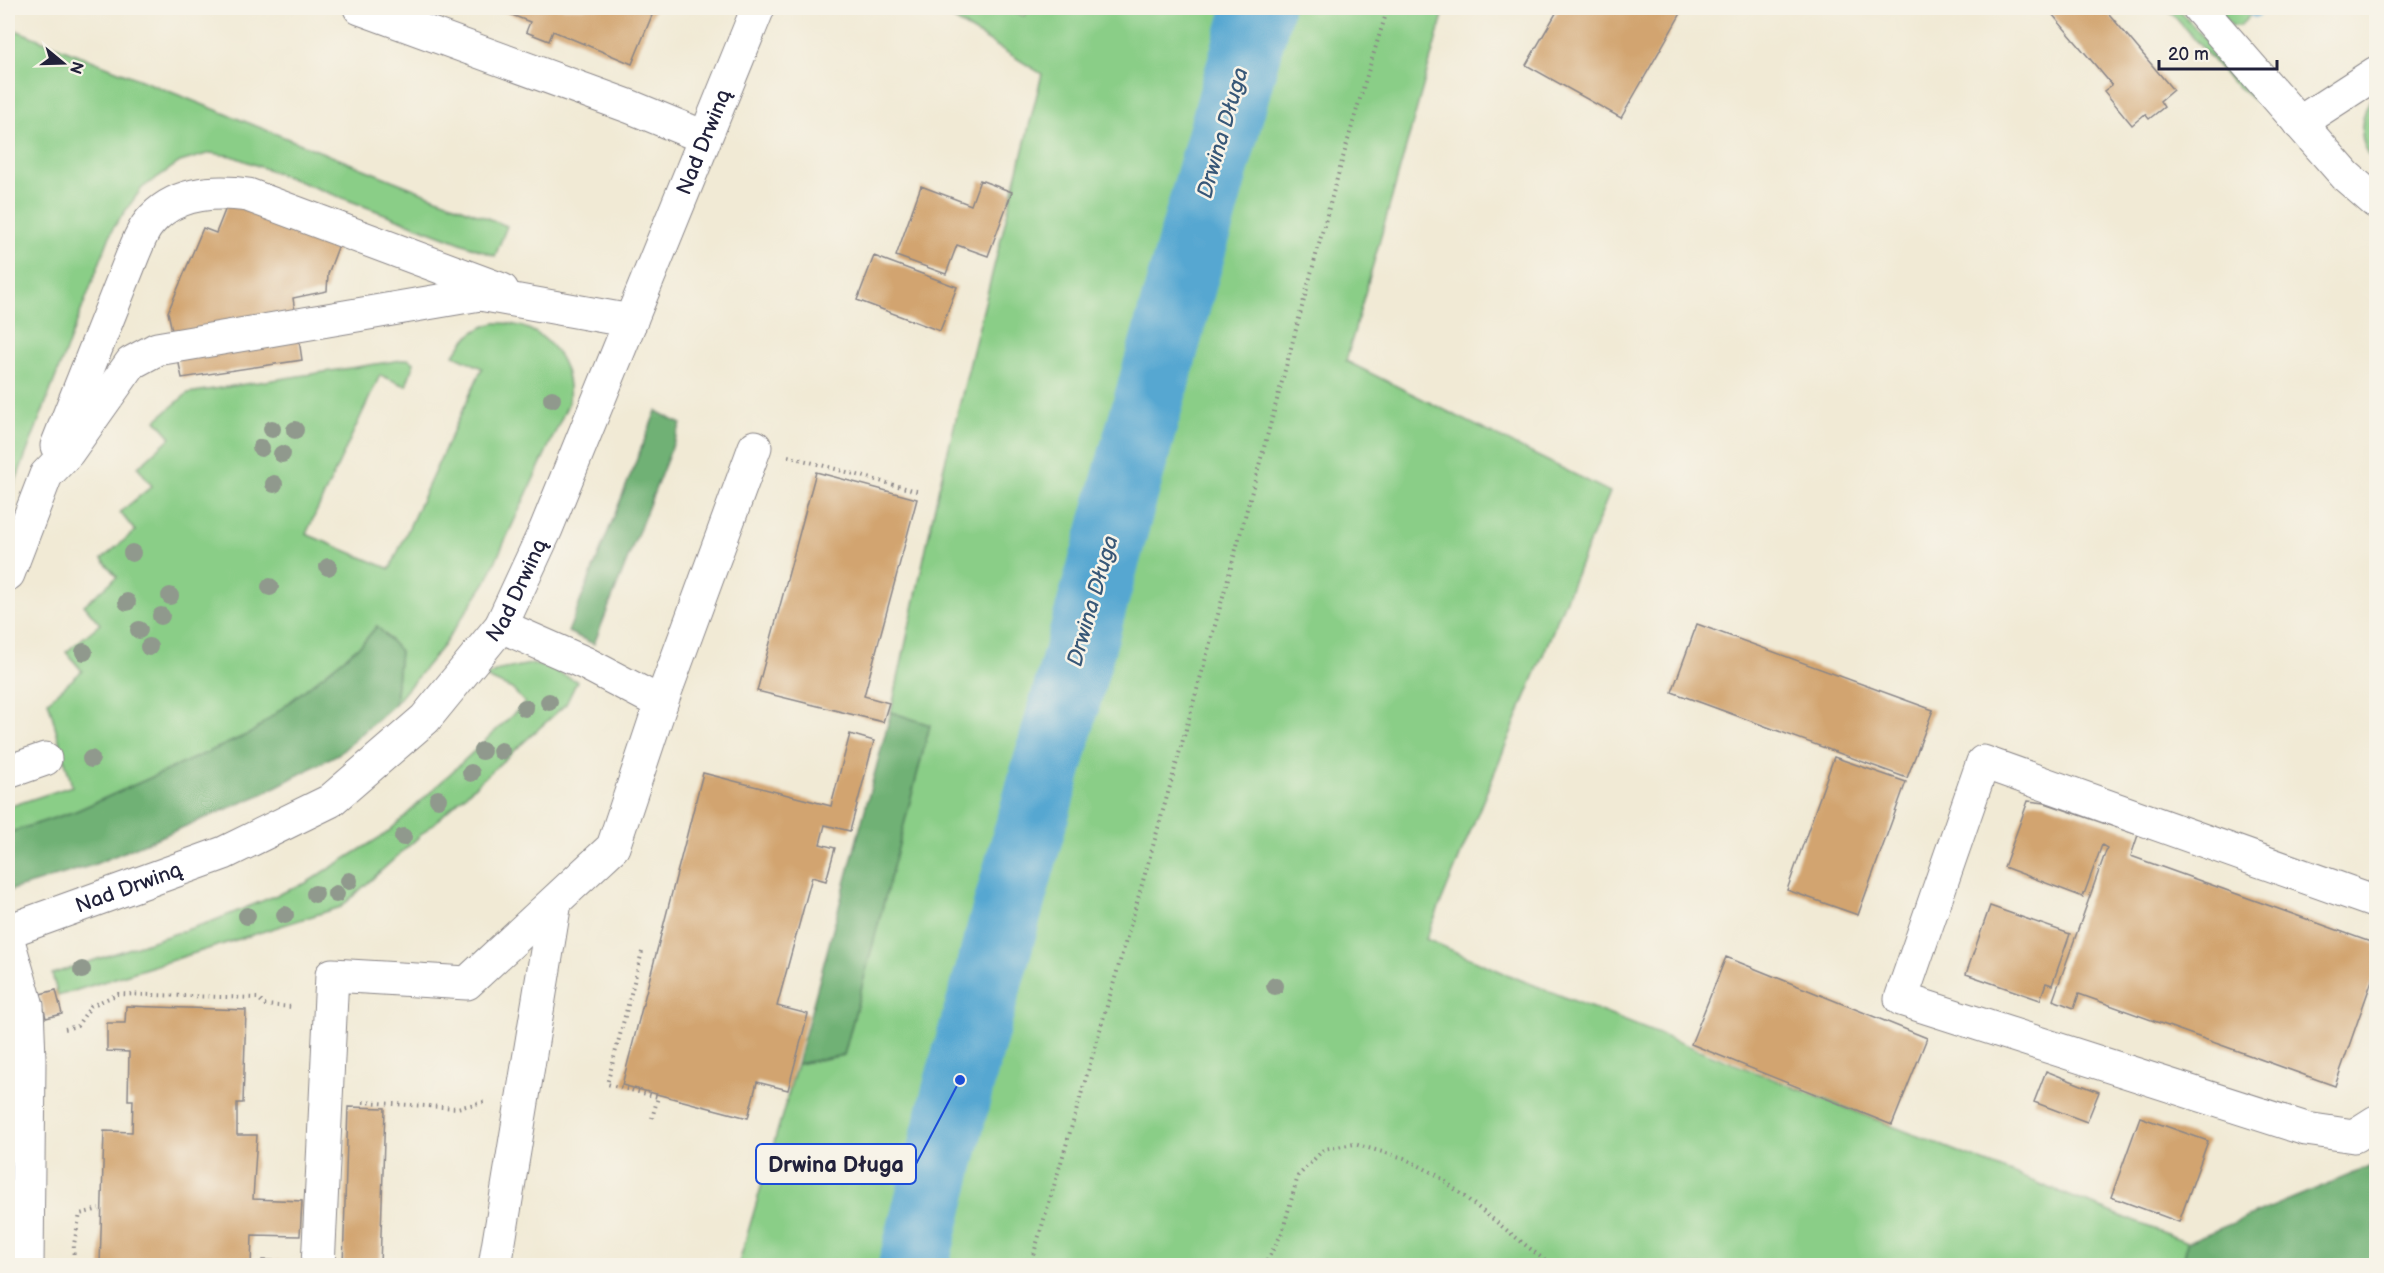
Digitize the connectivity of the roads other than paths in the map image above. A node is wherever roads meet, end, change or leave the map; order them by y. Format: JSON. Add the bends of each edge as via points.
{"nodes":[{"id":1,"x":360,"y":8,"type":"edge"},
{"id":2,"x":758,"y":8,"type":"edge"},
{"id":3,"x":2199,"y":8,"type":"edge"},
{"id":4,"x":2376,"y":73,"type":"edge"},
{"id":5,"x":2299,"y":123,"type":"junction"},
{"id":6,"x":704,"y":137,"type":"junction"},
{"id":7,"x":2376,"y":202,"type":"edge"},
{"id":8,"x":539,"y":304,"type":"junction"},
{"id":9,"x":632,"y":321,"type":"junction"},
{"id":10,"x":755,"y":447,"type":"dead end"},
{"id":11,"x":46,"y":475,"type":"junction"},
{"id":12,"x":8,"y":574,"type":"edge"},
{"id":13,"x":501,"y":626,"type":"junction"},
{"id":14,"x":661,"y":703,"type":"junction"},
{"id":15,"x":45,"y":759,"type":"dead end"},
{"id":16,"x":8,"y":772,"type":"edge"},
{"id":17,"x":555,"y":902,"type":"junction"},
{"id":18,"x":2376,"y":902,"type":"edge"},
{"id":19,"x":8,"y":931,"type":"edge"},
{"id":20,"x":8,"y":941,"type":"edge"},
{"id":21,"x":2376,"y":1122,"type":"edge"},
{"id":22,"x":27,"y":1266,"type":"edge"},
{"id":23,"x":318,"y":1266,"type":"edge"},
{"id":24,"x":495,"y":1266,"type":"edge"}],
"edges":[{"from":1,"to":6,"type":"street","via":[[631,106]]},
{"from":2,"to":6,"type":"street","name":"Nad Drwiną"},
{"from":3,"to":5,"type":"street"},
{"from":4,"to":5,"type":"street"},
{"from":5,"to":7,"type":"street","via":[[2346,176]]},
{"from":6,"to":9,"type":"street","name":"Nad Drwiną"},
{"from":8,"to":9,"type":"street"},
{"from":8,"to":11,"type":"street","via":[[480,294],[157,349],[131,363],[68,452]]},
{"from":8,"to":11,"type":"street","via":[[248,195],[222,191],[197,194],[171,204],[148,223]]},
{"from":9,"to":13,"type":"street","name":"Nad Drwiną","via":[[546,529]]},
{"from":10,"to":14,"type":"street"},
{"from":11,"to":12,"type":"street"},
{"from":13,"to":14,"type":"street","via":[[585,663]]},
{"from":13,"to":19,"type":"street","name":"Nad Drwiną","via":[[425,719],[330,801],[224,853]]},
{"from":14,"to":17,"type":"street","via":[[613,847]]},
{"from":15,"to":16,"type":"street"},
{"from":17,"to":23,"type":"street","via":[[467,983],[332,975]]},
{"from":17,"to":24,"type":"street"},
{"from":18,"to":21,"type":"street","via":[[1983,762],[1900,999],[2306,1129],[2354,1136]]},
{"from":20,"to":22,"type":"street","via":[[27,1006]]}]}
